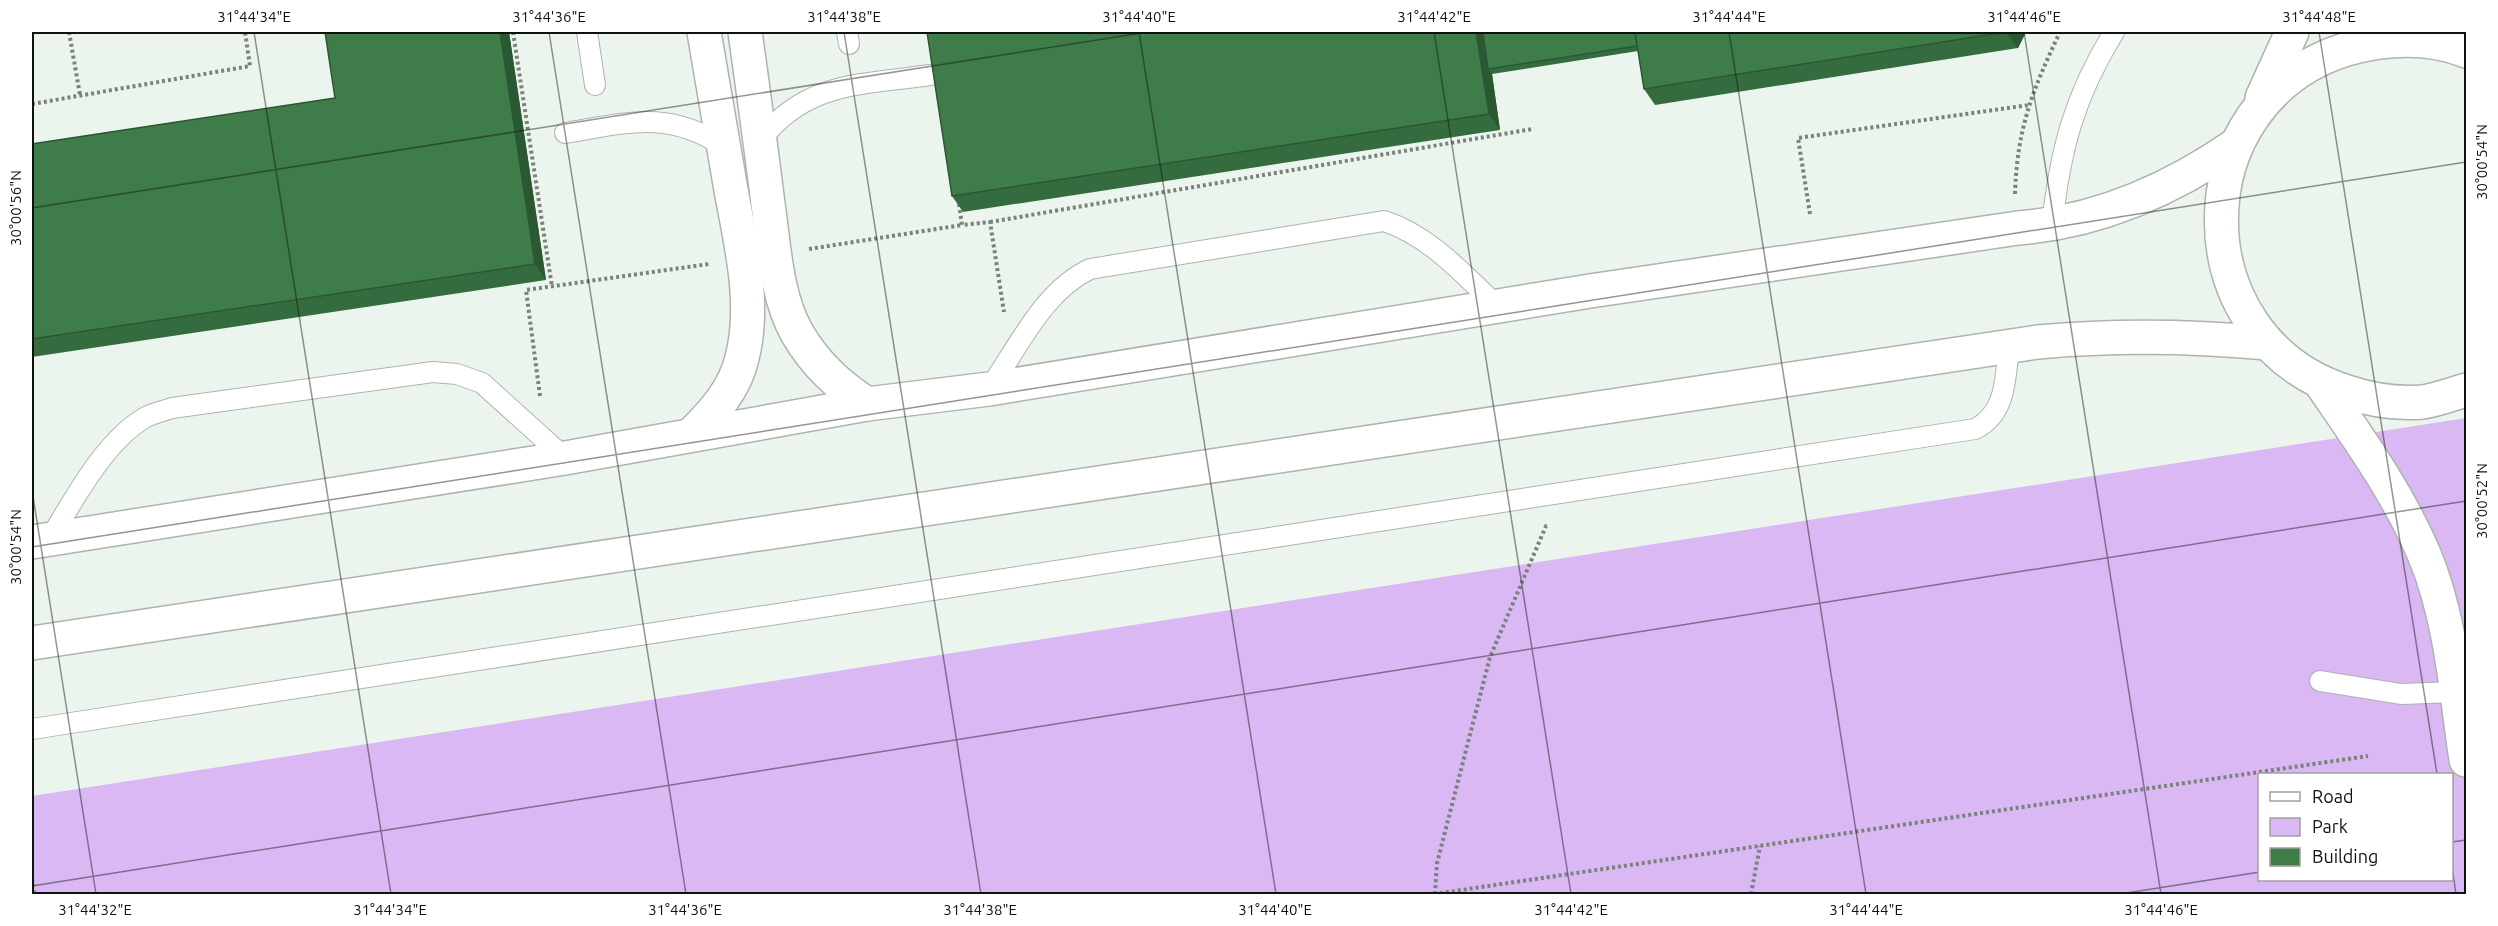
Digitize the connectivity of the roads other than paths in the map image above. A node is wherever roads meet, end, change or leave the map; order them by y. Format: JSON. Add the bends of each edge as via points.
{"nodes":[{"id":1,"x":587,"y":32,"type":"edge"},
{"id":2,"x":704,"y":32,"type":"edge"},
{"id":3,"x":745,"y":32,"type":"edge"},
{"id":4,"x":2114,"y":32,"type":"edge"},
{"id":5,"x":2292,"y":32,"type":"edge"},
{"id":6,"x":2466,"y":51,"type":"edge"},
{"id":7,"x":930,"y":75,"type":"edge"},
{"id":8,"x":596,"y":85,"type":"dead end"},
{"id":9,"x":2253,"y":116,"type":"junction"},
{"id":10,"x":565,"y":133,"type":"dead end"},
{"id":11,"x":760,"y":141,"type":"junction"},
{"id":12,"x":2237,"y":144,"type":"junction"},
{"id":13,"x":724,"y":147,"type":"junction"},
{"id":14,"x":2052,"y":225,"type":"junction"},
{"id":15,"x":1497,"y":306,"type":"junction"},
{"id":16,"x":2267,"y":343,"type":"junction"},
{"id":17,"x":2009,"y":346,"type":"junction"},
{"id":18,"x":2322,"y":385,"type":"junction"},
{"id":19,"x":989,"y":389,"type":"junction"},
{"id":20,"x":2466,"y":390,"type":"edge"},
{"id":21,"x":867,"y":404,"type":"junction"},
{"id":22,"x":692,"y":434,"type":"junction"},
{"id":23,"x":565,"y":458,"type":"junction"},
{"id":24,"x":40,"y":541,"type":"edge"},
{"id":25,"x":32,"y":643,"type":"edge"},
{"id":26,"x":2320,"y":681,"type":"dead end"},
{"id":27,"x":2456,"y":692,"type":"junction"},
{"id":28,"x":32,"y":729,"type":"edge"},
{"id":29,"x":2466,"y":760,"type":"edge"}],
"edges":[{"from":1,"to":8,"type":"lane"},
{"from":2,"to":13,"type":"street"},
{"from":3,"to":11,"type":"street"},
{"from":4,"to":14,"type":"lane","via":[[2094,64],[2072,116],[2058,170]]},
{"from":5,"to":9,"type":"street"},
{"from":6,"to":9,"type":"street","via":[[2418,40],[2371,42],[2326,56],[2286,81]]},
{"from":7,"to":11,"type":"lane","via":[[826,91],[788,110]]},
{"from":9,"to":12,"type":"street"},
{"from":10,"to":13,"type":"lane","via":[[645,121],[667,122],[687,126]]},
{"from":11,"to":21,"type":"street","via":[[775,254],[784,299],[796,331],[814,360],[838,385]]},
{"from":12,"to":14,"type":"street","via":[[2166,187]]},
{"from":12,"to":16,"type":"street","via":[[2222,195],[2221,248],[2237,299]]},
{"from":13,"to":22,"type":"street","via":[[743,259],[748,333],[742,361],[730,388]]},
{"from":14,"to":15,"type":"street"},
{"from":15,"to":19,"type":"street"},
{"from":15,"to":19,"type":"lane","via":[[1431,245],[1405,228],[1384,221],[1090,269],[1070,278],[1048,302]]},
{"from":16,"to":17,"type":"street","via":[[2151,335],[2095,336]]},
{"from":16,"to":18,"type":"street","via":[[2292,367]]},
{"from":17,"to":25,"type":"street"},
{"from":17,"to":28,"type":"lane","via":[[2000,405],[1986,423],[1975,429]]},
{"from":18,"to":20,"type":"street","via":[[2371,400],[2422,402]]},
{"from":18,"to":27,"type":"street","via":[[2385,478],[2424,555],[2449,644]]},
{"from":19,"to":21,"type":"street"},
{"from":21,"to":22,"type":"street"},
{"from":22,"to":23,"type":"street"},
{"from":23,"to":24,"type":"street"},
{"from":23,"to":24,"type":"lane","via":[[482,383],[458,374],[433,372],[172,408],[146,417],[116,443]]},
{"from":26,"to":27,"type":"lane","via":[[2401,694]]},
{"from":27,"to":29,"type":"street"}]}
